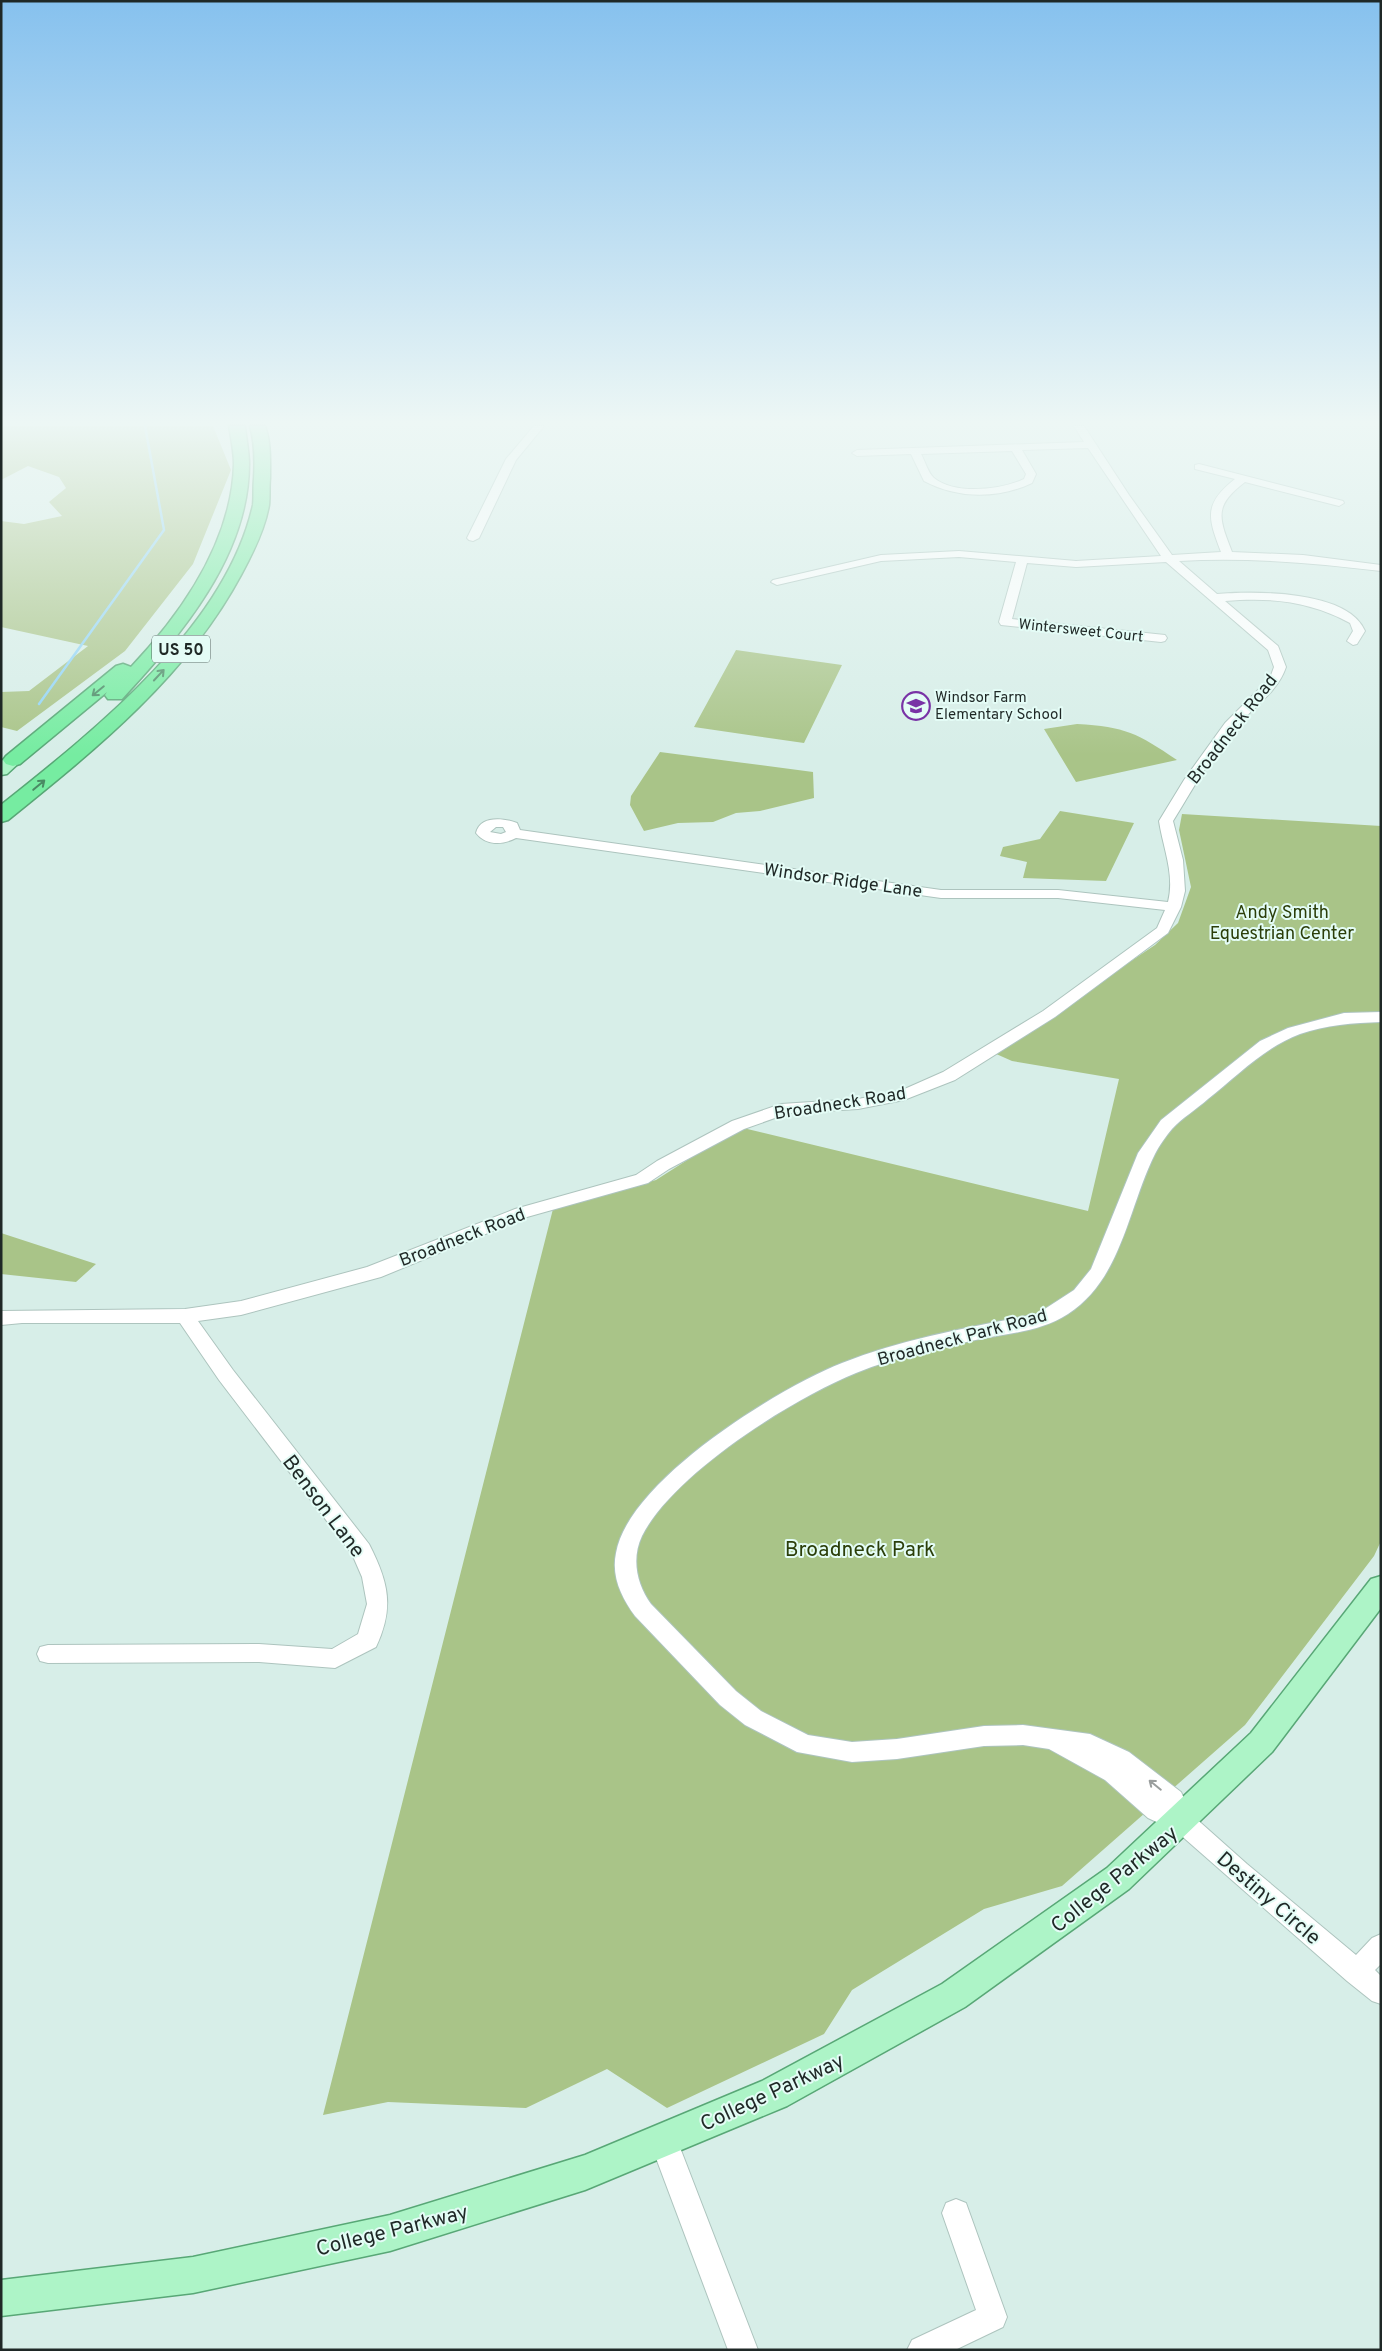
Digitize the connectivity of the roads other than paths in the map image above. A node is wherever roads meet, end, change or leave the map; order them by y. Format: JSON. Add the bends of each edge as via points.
{"nodes":[{"id":1,"x":226,"y":536,"type":"edge"},
{"id":2,"x":251,"y":536,"type":"edge"},
{"id":3,"x":1153,"y":536,"type":"edge"},
{"id":4,"x":1221,"y":536,"type":"edge"},
{"id":5,"x":1228,"y":555,"type":"junction"},
{"id":6,"x":1169,"y":559,"type":"junction"},
{"id":7,"x":1022,"y":560,"type":"junction"},
{"id":8,"x":1381,"y":568,"type":"edge"},
{"id":9,"x":204,"y":581,"type":"junction"},
{"id":10,"x":777,"y":582,"type":"dead end"},
{"id":11,"x":1214,"y":598,"type":"junction"},
{"id":12,"x":1161,"y":638,"type":"dead end"},
{"id":13,"x":1353,"y":641,"type":"dead end"},
{"id":14,"x":5,"y":762,"type":"edge"},
{"id":15,"x":1,"y":794,"type":"edge"},
{"id":16,"x":1,"y":816,"type":"edge"},
{"id":17,"x":513,"y":833,"type":"dead end"},
{"id":18,"x":1174,"y":907,"type":"junction"},
{"id":19,"x":1381,"y":1017,"type":"edge"},
{"id":20,"x":1330,"y":1023,"type":"junction"},
{"id":21,"x":1381,"y":1024,"type":"edge"},
{"id":22,"x":184,"y":1316,"type":"junction"},
{"id":23,"x":1,"y":1318,"type":"edge"},
{"id":24,"x":1381,"y":1587,"type":"edge"},
{"id":25,"x":48,"y":1654,"type":"dead end"},
{"id":26,"x":1184,"y":1823,"type":"junction"},
{"id":27,"x":1381,"y":1946,"type":"edge"},
{"id":28,"x":1356,"y":1972,"type":"junction"},
{"id":29,"x":1381,"y":1992,"type":"edge"},
{"id":30,"x":664,"y":2142,"type":"junction"},
{"id":31,"x":956,"y":2212,"type":"dead end"},
{"id":32,"x":1,"y":2298,"type":"edge"},
{"id":33,"x":743,"y":2350,"type":"edge"},
{"id":34,"x":922,"y":2350,"type":"edge"}],
"edges":[{"from":1,"to":9,"type":"highway","number":"US 50"},
{"from":16,"to":2,"type":"highway","number":"US 50","one_way":true,"via":[[109,726],[161,674],[205,620],[246,552]]},
{"from":3,"to":6,"type":"street","name":"Broadneck Road"},
{"from":4,"to":5,"type":"street"},
{"from":5,"to":6,"type":"street"},
{"from":5,"to":8,"type":"street","via":[[1303,558]]},
{"from":6,"to":7,"type":"street","via":[[1076,564]]},
{"from":6,"to":11,"type":"street","name":"Broadneck Road"},
{"from":7,"to":10,"type":"street","via":[[959,554],[881,558]]},
{"from":7,"to":12,"type":"street","name":"Wintersweet Court","via":[[1005,622]]},
{"from":9,"to":14,"type":"highway","one_way":true,"via":[[191,590],[138,656]]},
{"from":9,"to":15,"type":"highway","number":"US 50","via":[[179,622],[132,678],[61,746]]},
{"from":11,"to":13,"type":"street","via":[[1262,595],[1299,598],[1320,604],[1355,621],[1359,631]]},
{"from":11,"to":18,"type":"street","name":"Broadneck Road","via":[[1274,649],[1280,667],[1276,679],[1230,726],[1166,820],[1176,860],[1178,891]]},
{"from":17,"to":18,"type":"street","name":"Windsor Ridge Lane","via":[[941,894],[1058,894]]},
{"from":18,"to":22,"type":"street","name":"Broadneck Road","via":[[1163,930],[1072,998],[949,1076],[906,1094],[858,1104],[787,1108],[738,1125],[642,1179],[521,1213],[374,1272],[241,1308]]},
{"from":19,"to":20,"type":"street","name":"Broadneck Park Road","via":[[1344,1018]]},
{"from":20,"to":21,"type":"street","name":"Broadneck Park Road"},
{"from":20,"to":26,"type":"street","name":"Broadneck Park Road","via":[[1294,1031],[1266,1044],[1159,1132],[1147,1153],[1106,1259],[1093,1283],[1081,1295],[1042,1320],[918,1345],[848,1368],[760,1414],[678,1476],[632,1534],[626,1554],[626,1576],[632,1595],[643,1610],[728,1698],[774,1731],[804,1745],[852,1752],[984,1736],[1023,1735],[1051,1739],[1113,1774],[1156,1810]]},
{"from":22,"to":23,"type":"street","name":"Broadneck Road"},
{"from":22,"to":25,"type":"street","name":"Benson Lane","via":[[361,1550],[373,1577],[378,1604],[368,1640],[335,1659],[259,1653]]},
{"from":24,"to":26,"type":"main road","name":"College Parkway","via":[[1313,1684],[1266,1740]]},
{"from":26,"to":28,"type":"street","name":"Destiny Circle"},
{"from":26,"to":30,"type":"main road","name":"College Parkway","via":[[1056,1927],[961,1992],[831,2065]]},
{"from":27,"to":28,"type":"street"},
{"from":28,"to":29,"type":"street","name":"Destiny Circle"},
{"from":30,"to":32,"type":"main road","name":"College Parkway","via":[[573,2177],[395,2233],[221,2270],[131,2284]]},
{"from":30,"to":33,"type":"street"},
{"from":31,"to":34,"type":"street","via":[[993,2317]]}]}
